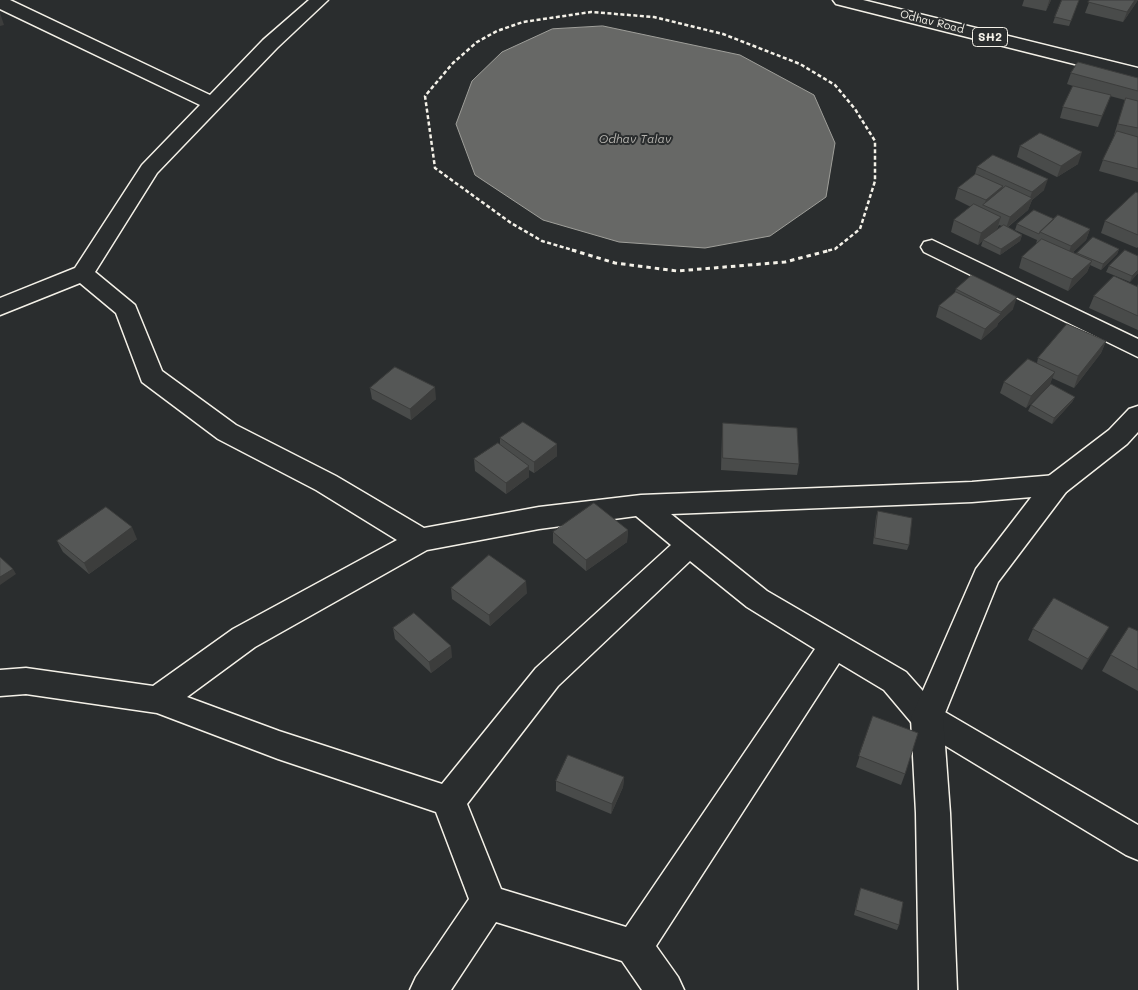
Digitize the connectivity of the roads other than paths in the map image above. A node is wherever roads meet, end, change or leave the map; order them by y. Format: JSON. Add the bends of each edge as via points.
{"nodes":[{"id":1,"x":319,"y":0,"type":"edge"},
{"id":2,"x":842,"y":0,"type":"edge"},
{"id":3,"x":913,"y":0,"type":"edge"},
{"id":4,"x":0,"y":2,"type":"edge"},
{"id":5,"x":997,"y":21,"type":"dead end"},
{"id":6,"x":1138,"y":74,"type":"edge"},
{"id":7,"x":213,"y":104,"type":"junction"},
{"id":8,"x":932,"y":247,"type":"dead end"},
{"id":9,"x":83,"y":273,"type":"junction"},
{"id":10,"x":0,"y":307,"type":"edge"},
{"id":11,"x":1138,"y":349,"type":"edge"},
{"id":12,"x":1138,"y":415,"type":"edge"},
{"id":13,"x":1056,"y":485,"type":"junction"},
{"id":14,"x":641,"y":505,"type":"junction"},
{"id":15,"x":420,"y":540,"type":"junction"},
{"id":16,"x":691,"y":546,"type":"junction"},
{"id":17,"x":834,"y":644,"type":"junction"},
{"id":18,"x":0,"y":684,"type":"edge"},
{"id":19,"x":158,"y":700,"type":"junction"},
{"id":20,"x":927,"y":718,"type":"junction"},
{"id":21,"x":449,"y":801,"type":"junction"},
{"id":22,"x":1138,"y":844,"type":"edge"},
{"id":23,"x":488,"y":902,"type":"junction"},
{"id":24,"x":634,"y":947,"type":"junction"},
{"id":25,"x":429,"y":990,"type":"edge"},
{"id":26,"x":665,"y":990,"type":"edge"},
{"id":27,"x":938,"y":990,"type":"edge"}],
"edges":[{"from":1,"to":7,"type":"street","via":[[270,44]]},
{"from":2,"to":6,"type":"street","name":"Odhav Road","number":"SH2"},
{"from":3,"to":5,"type":"street","name":"Odhav Road","number":"SH2"},
{"from":4,"to":7,"type":"street"},
{"from":7,"to":9,"type":"street","via":[[149,169]]},
{"from":8,"to":11,"type":"street"},
{"from":9,"to":10,"type":"street"},
{"from":9,"to":15,"type":"street","via":[[127,310],[151,376],[227,432],[326,483]]},
{"from":12,"to":13,"type":"street","via":[[1118,437]]},
{"from":13,"to":14,"type":"street","via":[[972,492]]},
{"from":13,"to":20,"type":"street","via":[[986,577]]},
{"from":14,"to":15,"type":"street","via":[[539,518]]},
{"from":14,"to":16,"type":"street"},
{"from":15,"to":19,"type":"street","via":[[244,638]]},
{"from":16,"to":17,"type":"street","via":[[757,599]]},
{"from":16,"to":21,"type":"street","via":[[547,677]]},
{"from":17,"to":20,"type":"street","via":[[895,681]]},
{"from":17,"to":24,"type":"street"},
{"from":18,"to":19,"type":"street","via":[[26,681]]},
{"from":19,"to":21,"type":"street","via":[[278,745]]},
{"from":20,"to":22,"type":"street"},
{"from":20,"to":27,"type":"street"},
{"from":21,"to":23,"type":"street"},
{"from":23,"to":24,"type":"street"},
{"from":23,"to":25,"type":"street"},
{"from":24,"to":26,"type":"street"}]}
